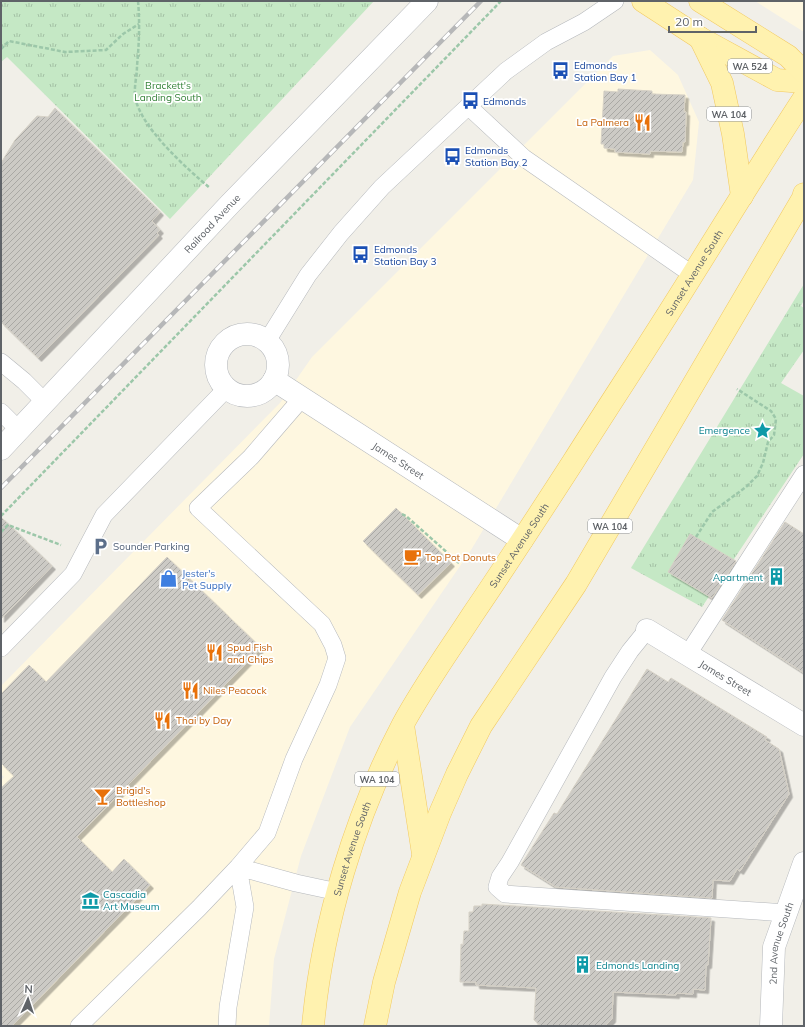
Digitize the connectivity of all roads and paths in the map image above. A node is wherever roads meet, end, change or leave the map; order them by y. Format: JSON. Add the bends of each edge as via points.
{"nodes":[{"id":1,"x":138,"y":1,"type":"edge"},
{"id":2,"x":427,"y":1,"type":"edge"},
{"id":3,"x":501,"y":1,"type":"edge"},
{"id":4,"x":615,"y":1,"type":"edge"},
{"id":5,"x":643,"y":1,"type":"edge"},
{"id":6,"x":700,"y":1,"type":"edge"},
{"id":7,"x":140,"y":24,"type":"junction"},
{"id":8,"x":700,"y":38,"type":"junction"},
{"id":9,"x":1,"y":49,"type":"edge"},
{"id":10,"x":804,"y":72,"type":"edge"},
{"id":11,"x":804,"y":82,"type":"edge"},
{"id":12,"x":804,"y":98,"type":"edge"},
{"id":13,"x":468,"y":106,"type":"junction"},
{"id":14,"x":804,"y":194,"type":"edge"},
{"id":15,"x":742,"y":196,"type":"junction"},
{"id":16,"x":230,"y":204,"type":"junction"},
{"id":17,"x":693,"y":274,"type":"junction"},
{"id":18,"x":267,"y":341,"type":"junction"},
{"id":19,"x":1,"y":362,"type":"edge"},
{"id":20,"x":274,"y":380,"type":"junction"},
{"id":21,"x":227,"y":388,"type":"junction"},
{"id":22,"x":737,"y":389,"type":"dead end"},
{"id":23,"x":302,"y":398,"type":"junction"},
{"id":24,"x":44,"y":402,"type":"junction"},
{"id":25,"x":1,"y":412,"type":"edge"},
{"id":26,"x":19,"y":430,"type":"junction"},
{"id":27,"x":1,"y":449,"type":"edge"},
{"id":28,"x":804,"y":474,"type":"edge"},
{"id":29,"x":402,"y":514,"type":"dead end"},
{"id":30,"x":1,"y":516,"type":"edge"},
{"id":31,"x":1,"y":532,"type":"edge"},
{"id":32,"x":696,"y":538,"type":"dead end"},
{"id":33,"x":522,"y":540,"type":"junction"},
{"id":34,"x":87,"y":546,"type":"junction"},
{"id":35,"x":459,"y":563,"type":"dead end"},
{"id":36,"x":647,"y":630,"type":"joint"},
{"id":37,"x":1,"y":648,"type":"edge"},
{"id":38,"x":688,"y":654,"type":"junction"},
{"id":39,"x":403,"y":725,"type":"junction"},
{"id":40,"x":804,"y":725,"type":"edge"},
{"id":41,"x":423,"y":855,"type":"junction"},
{"id":42,"x":804,"y":863,"type":"edge"},
{"id":43,"x":238,"y":867,"type":"junction"},
{"id":44,"x":338,"y":892,"type":"junction"},
{"id":45,"x":786,"y":913,"type":"junction"},
{"id":46,"x":79,"y":1026,"type":"edge"},
{"id":47,"x":226,"y":1026,"type":"edge"},
{"id":48,"x":313,"y":1026,"type":"edge"},
{"id":49,"x":375,"y":1026,"type":"edge"},
{"id":50,"x":771,"y":1026,"type":"edge"}],
"edges":[{"from":1,"to":7,"type":"path"},
{"from":2,"to":16,"type":"street","name":"Railroad Avenue"},
{"from":3,"to":30,"type":"path"},
{"from":4,"to":13,"type":"lane","via":[[584,22],[546,42],[512,66]]},
{"from":5,"to":8,"type":"main road"},
{"from":6,"to":10,"type":"main road","via":[[788,56]]},
{"from":7,"to":9,"type":"path","via":[[123,34],[106,50],[66,52],[10,41]]},
{"from":7,"to":16,"type":"path","via":[[135,96],[140,111],[152,132],[194,175]]},
{"from":8,"to":11,"type":"main road","number":"WA 524","via":[[777,80]]},
{"from":8,"to":15,"type":"main road","number":"WA 104","via":[[722,83]]},
{"from":12,"to":15,"type":"main road","name":"Sunset Avenue South"},
{"from":13,"to":17,"type":"lane","via":[[524,158]]},
{"from":13,"to":18,"type":"lane","via":[[382,187],[341,233],[308,275]]},
{"from":14,"to":41,"type":"main road","number":"WA 104","via":[[576,584],[481,726],[457,774]]},
{"from":15,"to":17,"type":"main road","name":"Sunset Avenue South","number":"WA 104"},
{"from":16,"to":24,"type":"street","name":"Railroad Avenue"},
{"from":17,"to":33,"type":"main road","name":"Sunset Avenue South","number":"WA 104"},
{"from":18,"to":20,"type":"street","via":[[273,347],[278,360]]},
{"from":18,"to":21,"type":"street","via":[[259,336],[240,334],[224,345],[218,353],[217,367],[221,381]]},
{"from":19,"to":24,"type":"lane"},
{"from":20,"to":21,"type":"street","via":[[258,394],[247,396],[236,394]]},
{"from":20,"to":23,"type":"street","name":"James Street"},
{"from":21,"to":34,"type":"lane","via":[[104,515]]},
{"from":22,"to":32,"type":"path","via":[[771,412],[776,419],[774,435],[768,442],[757,476],[746,488],[712,512]]},
{"from":23,"to":33,"type":"street","name":"James Street"},
{"from":23,"to":43,"type":"lane","via":[[251,457],[198,508],[322,624],[337,658],[328,685],[294,759],[267,833]]},
{"from":24,"to":26,"type":"street","name":"Railroad Avenue"},
{"from":25,"to":26,"type":"lane"},
{"from":26,"to":27,"type":"street","name":"Railroad Avenue"},
{"from":28,"to":38,"type":"lane"},
{"from":29,"to":35,"type":"path"},
{"from":31,"to":34,"type":"path","via":[[8,525],[62,546]]},
{"from":33,"to":39,"type":"main road","name":"Sunset Avenue South","number":"WA 104"},
{"from":34,"to":37,"type":"lane","via":[[73,574]]},
{"from":36,"to":38,"type":"street","name":"James Street"},
{"from":36,"to":45,"type":"lane","via":[[613,677],[500,877],[497,887],[505,894]]},
{"from":38,"to":40,"type":"street","name":"James Street"},
{"from":39,"to":41,"type":"main road"},
{"from":39,"to":44,"type":"main road","name":"Sunset Avenue South","number":"WA 104","via":[[370,796]]},
{"from":41,"to":49,"type":"main road","number":"WA 104","via":[[399,928]]},
{"from":42,"to":45,"type":"street","name":"2nd Avenue South"},
{"from":43,"to":44,"type":"lane"},
{"from":43,"to":46,"type":"lane"},
{"from":43,"to":47,"type":"lane","via":[[245,907]]},
{"from":44,"to":48,"type":"main road","name":"Sunset Avenue South","number":"WA 104","via":[[320,975]]},
{"from":45,"to":50,"type":"street","name":"2nd Avenue South","via":[[774,947]]}]}
